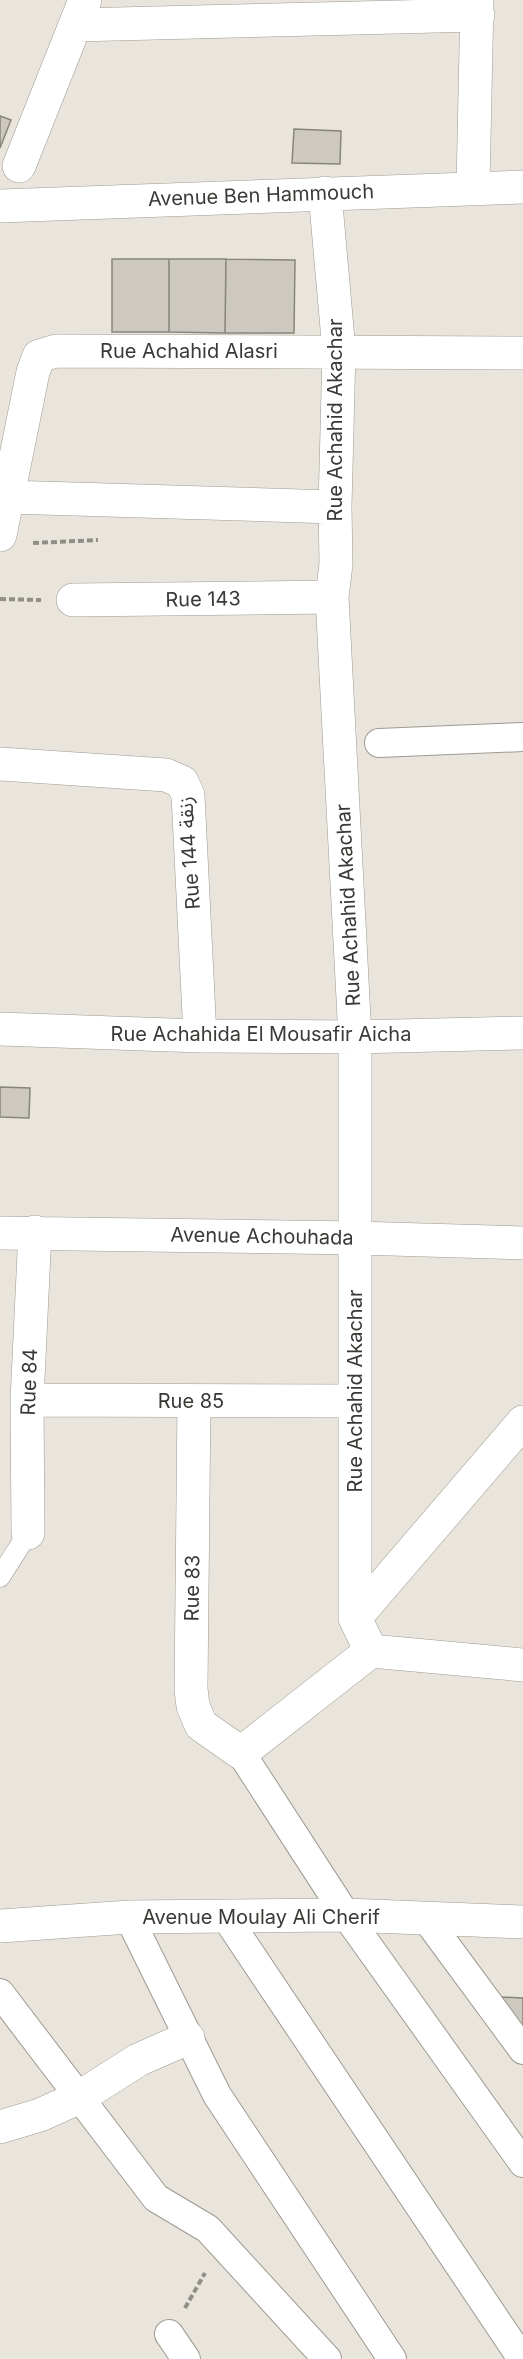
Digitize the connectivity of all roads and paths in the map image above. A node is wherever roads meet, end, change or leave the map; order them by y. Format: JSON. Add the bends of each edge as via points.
{"nodes":[{"id":1,"x":477,"y":8,"type":"edge"},
{"id":2,"x":342,"y":10,"type":"edge"},
{"id":3,"x":211,"y":11,"type":"edge"},
{"id":4,"x":81,"y":12,"type":"edge"},
{"id":5,"x":19,"y":166,"type":"dead end"},
{"id":6,"x":473,"y":187,"type":"junction"},
{"id":7,"x":523,"y":187,"type":"edge"},
{"id":8,"x":325,"y":193,"type":"junction"},
{"id":9,"x":0,"y":206,"type":"edge"},
{"id":10,"x":339,"y":351,"type":"junction"},
{"id":11,"x":523,"y":353,"type":"edge"},
{"id":12,"x":8,"y":497,"type":"junction"},
{"id":13,"x":334,"y":507,"type":"junction"},
{"id":14,"x":11,"y":539,"type":"edge"},
{"id":15,"x":98,"y":540,"type":"dead end"},
{"id":16,"x":332,"y":597,"type":"junction"},
{"id":17,"x":73,"y":600,"type":"dead end"},
{"id":18,"x":523,"y":737,"type":"edge"},
{"id":19,"x":379,"y":743,"type":"dead end"},
{"id":20,"x":0,"y":764,"type":"edge"},
{"id":21,"x":0,"y":1029,"type":"edge"},
{"id":22,"x":523,"y":1033,"type":"edge"},
{"id":23,"x":200,"y":1036,"type":"junction"},
{"id":24,"x":355,"y":1037,"type":"junction"},
{"id":25,"x":35,"y":1232,"type":"junction"},
{"id":26,"x":0,"y":1233,"type":"edge"},
{"id":27,"x":357,"y":1238,"type":"junction"},
{"id":28,"x":523,"y":1243,"type":"edge"},
{"id":29,"x":27,"y":1400,"type":"junction"},
{"id":30,"x":194,"y":1401,"type":"junction"},
{"id":31,"x":354,"y":1401,"type":"junction"},
{"id":32,"x":523,"y":1422,"type":"edge"},
{"id":33,"x":28,"y":1533,"type":"joint"},
{"id":34,"x":0,"y":1578,"type":"edge"},
{"id":35,"x":355,"y":1618,"type":"junction"},
{"id":36,"x":371,"y":1652,"type":"junction"},
{"id":37,"x":523,"y":1665,"type":"edge"},
{"id":38,"x":241,"y":1753,"type":"junction"},
{"id":39,"x":346,"y":1915,"type":"junction"},
{"id":40,"x":225,"y":1916,"type":"junction"},
{"id":41,"x":129,"y":1917,"type":"junction"},
{"id":42,"x":425,"y":1917,"type":"junction"},
{"id":43,"x":523,"y":1922,"type":"edge"},
{"id":44,"x":0,"y":1926,"type":"edge"},
{"id":45,"x":0,"y":1993,"type":"edge"},
{"id":46,"x":188,"y":2038,"type":"junction"},
{"id":47,"x":523,"y":2050,"type":"edge"},
{"id":48,"x":80,"y":2097,"type":"junction"},
{"id":49,"x":0,"y":2127,"type":"edge"},
{"id":50,"x":523,"y":2163,"type":"edge"},
{"id":51,"x":169,"y":2334,"type":"dead end"},
{"id":52,"x":186,"y":2359,"type":"edge"},
{"id":53,"x":327,"y":2359,"type":"edge"},
{"id":54,"x":392,"y":2359,"type":"edge"},
{"id":55,"x":522,"y":2359,"type":"edge"}],
"edges":[{"from":1,"to":2,"type":"street"},
{"from":1,"to":6,"type":"street"},
{"from":2,"to":3,"type":"street"},
{"from":3,"to":4,"type":"street"},
{"from":4,"to":5,"type":"street"},
{"from":6,"to":7,"type":"street","name":"Avenue Ben Hammouch"},
{"from":6,"to":8,"type":"street","name":"Avenue Ben Hammouch"},
{"from":8,"to":9,"type":"street","name":"Avenue Ben Hammouch"},
{"from":8,"to":10,"type":"street","name":"Rue Achahid Akachar"},
{"from":10,"to":11,"type":"street","name":"Rue Achahid Alasri"},
{"from":10,"to":12,"type":"street","name":"Rue Achahid Alasri","via":[[56,351],[39,356]]},
{"from":10,"to":13,"type":"street","name":"Rue Achahid Akachar"},
{"from":12,"to":13,"type":"street"},
{"from":12,"to":14,"type":"street","name":"Rue Achahid Alasri"},
{"from":13,"to":16,"type":"street","name":"Rue Achahid Akachar","via":[[336,564]]},
{"from":14,"to":15,"type":"path"},
{"from":16,"to":17,"type":"street","name":"Rue 143"},
{"from":16,"to":24,"type":"street","name":"Rue Achahid Akachar"},
{"from":18,"to":19,"type":"street"},
{"from":20,"to":23,"type":"street","name":"Rue 144 زنقة","via":[[166,775],[182,782],[188,795]]},
{"from":21,"to":23,"type":"street","name":"Rue Achahida El Mousafir Aicha"},
{"from":22,"to":24,"type":"street","name":"Rue Achahida El Mousafir Aicha"},
{"from":23,"to":24,"type":"street","name":"Rue Achahida El Mousafir Aicha"},
{"from":24,"to":27,"type":"street","name":"Rue Achahid Akachar"},
{"from":25,"to":26,"type":"street","name":"Avenue Achouhada"},
{"from":25,"to":27,"type":"street","name":"Avenue Achouhada"},
{"from":25,"to":29,"type":"street","name":"Rue 84"},
{"from":27,"to":28,"type":"street","name":"Avenue Achouhada"},
{"from":27,"to":31,"type":"street","name":"Rue Achahid Akachar"},
{"from":29,"to":30,"type":"street","name":"Rue 85"},
{"from":29,"to":33,"type":"street","name":"Rue 84"},
{"from":30,"to":31,"type":"street","name":"Rue 85"},
{"from":30,"to":38,"type":"street","name":"Rue 83","via":[[193,1706],[201,1725]]},
{"from":31,"to":35,"type":"street","name":"Rue Achahid Akachar"},
{"from":32,"to":35,"type":"street"},
{"from":33,"to":34,"type":"lane"},
{"from":35,"to":36,"type":"street","name":"Rue Achahid Akachar"},
{"from":36,"to":37,"type":"street"},
{"from":36,"to":38,"type":"street"},
{"from":38,"to":39,"type":"street"},
{"from":39,"to":40,"type":"street","name":"Avenue Moulay Ali Cherif"},
{"from":39,"to":42,"type":"street","name":"Avenue Moulay Ali Cherif"},
{"from":39,"to":50,"type":"street"},
{"from":40,"to":41,"type":"street","name":"Avenue Moulay Ali Cherif"},
{"from":40,"to":55,"type":"street"},
{"from":41,"to":44,"type":"street","name":"Avenue Moulay Ali Cherif"},
{"from":41,"to":46,"type":"street"},
{"from":42,"to":43,"type":"street","name":"Avenue Moulay Ali Cherif"},
{"from":42,"to":47,"type":"street"},
{"from":45,"to":48,"type":"street"},
{"from":46,"to":48,"type":"street","via":[[138,2060]]},
{"from":46,"to":54,"type":"street","via":[[217,2095]]},
{"from":48,"to":49,"type":"street"},
{"from":48,"to":53,"type":"street","via":[[156,2198],[208,2229]]},
{"from":51,"to":52,"type":"street"}]}
